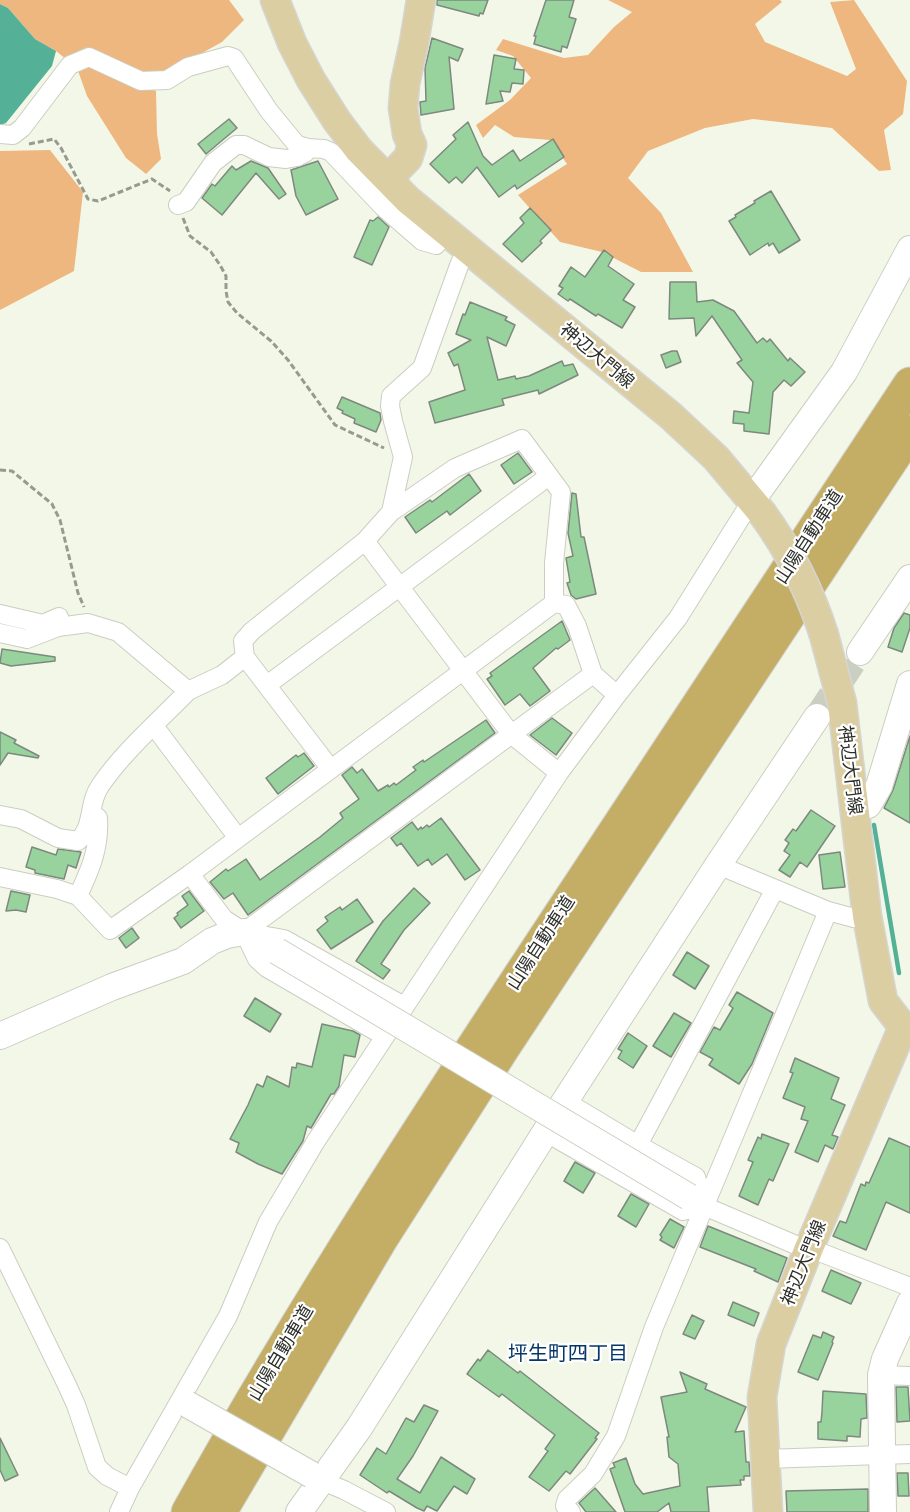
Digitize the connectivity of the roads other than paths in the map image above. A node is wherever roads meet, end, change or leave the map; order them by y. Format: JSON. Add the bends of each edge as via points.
{"nodes":[{"id":1,"x":275,"y":0,"type":"edge"},
{"id":2,"x":421,"y":0,"type":"edge"},
{"id":3,"x":7,"y":134,"type":"edge"},
{"id":4,"x":308,"y":148,"type":"junction"},
{"id":5,"x":388,"y":179,"type":"junction"},
{"id":6,"x":178,"y":205,"type":"road end"},
{"id":7,"x":458,"y":240,"type":"junction"},
{"id":8,"x":910,"y":249,"type":"edge"},
{"id":9,"x":910,"y":384,"type":"edge"},
{"id":10,"x":910,"y":432,"type":"edge"},
{"id":11,"x":549,"y":476,"type":"junction"},
{"id":12,"x":757,"y":506,"type":"junction"},
{"id":13,"x":391,"y":512,"type":"junction"},
{"id":14,"x":365,"y":541,"type":"junction"},
{"id":15,"x":910,"y":578,"type":"edge"},
{"id":16,"x":398,"y":586,"type":"junction"},
{"id":17,"x":554,"y":603,"type":"junction"},
{"id":18,"x":0,"y":614,"type":"edge"},
{"id":19,"x":88,"y":619,"type":"junction"},
{"id":20,"x":0,"y":633,"type":"edge"},
{"id":21,"x":860,"y":652,"type":"tunnel mouth"},
{"id":22,"x":245,"y":657,"type":"junction"},
{"id":23,"x":462,"y":672,"type":"junction"},
{"id":24,"x":593,"y":674,"type":"junction"},
{"id":25,"x":910,"y":684,"type":"edge"},
{"id":26,"x":267,"y":685,"type":"junction"},
{"id":27,"x":188,"y":691,"type":"junction"},
{"id":28,"x":617,"y":695,"type":"junction"},
{"id":29,"x":817,"y":717,"type":"tunnel mouth"},
{"id":30,"x":154,"y":726,"type":"junction"},
{"id":31,"x":510,"y":734,"type":"junction"},
{"id":32,"x":330,"y":768,"type":"junction"},
{"id":33,"x":559,"y":773,"type":"junction"},
{"id":34,"x":855,"y":808,"type":"junction"},
{"id":35,"x":92,"y":813,"type":"junction"},
{"id":36,"x":0,"y":815,"type":"edge"},
{"id":37,"x":238,"y":838,"type":"junction"},
{"id":38,"x":718,"y":865,"type":"junction"},
{"id":39,"x":190,"y":874,"type":"junction"},
{"id":40,"x":0,"y":877,"type":"edge"},
{"id":41,"x":775,"y":889,"type":"junction"},
{"id":42,"x":78,"y":896,"type":"junction"},
{"id":43,"x":828,"y":910,"type":"junction"},
{"id":44,"x":867,"y":916,"type":"junction"},
{"id":45,"x":244,"y":932,"type":"junction"},
{"id":46,"x":404,"y":1006,"type":"junction"},
{"id":47,"x":906,"y":1018,"type":"edge"},
{"id":48,"x":0,"y":1036,"type":"edge"},
{"id":49,"x":384,"y":1036,"type":"junction"},
{"id":50,"x":565,"y":1101,"type":"junction"},
{"id":51,"x":545,"y":1132,"type":"junction"},
{"id":52,"x":638,"y":1145,"type":"junction"},
{"id":53,"x":696,"y":1202,"type":"junction"},
{"id":54,"x":0,"y":1248,"type":"edge"},
{"id":55,"x":809,"y":1248,"type":"junction"},
{"id":56,"x":910,"y":1287,"type":"edge"},
{"id":57,"x":910,"y":1303,"type":"edge"},
{"id":58,"x":881,"y":1376,"type":"junction"},
{"id":59,"x":910,"y":1376,"type":"edge"},
{"id":60,"x":184,"y":1402,"type":"junction"},
{"id":61,"x":910,"y":1454,"type":"edge"},
{"id":62,"x":881,"y":1455,"type":"junction"},
{"id":63,"x":766,"y":1459,"type":"junction"},
{"id":64,"x":316,"y":1478,"type":"junction"},
{"id":65,"x":130,"y":1488,"type":"junction"},
{"id":66,"x":119,"y":1512,"type":"edge"},
{"id":67,"x":188,"y":1512,"type":"edge"},
{"id":68,"x":220,"y":1512,"type":"edge"},
{"id":69,"x":298,"y":1512,"type":"edge"},
{"id":70,"x":386,"y":1512,"type":"edge"},
{"id":71,"x":571,"y":1512,"type":"edge"},
{"id":72,"x":768,"y":1512,"type":"edge"},
{"id":73,"x":883,"y":1512,"type":"edge"}],
"edges":[{"from":1,"to":5,"type":"main road","name":"神辺大門線","via":[[292,43],[326,105],[359,150]]},
{"from":2,"to":5,"type":"main road","via":[[403,108],[411,145],[408,158]]},
{"from":3,"to":4,"type":"street","via":[[22,128],[70,65],[89,57],[141,81],[167,80],[188,67],[228,56],[234,58],[297,145]]},
{"from":4,"to":6,"type":"street","via":[[305,153],[286,159],[236,145],[213,163],[186,202]]},
{"from":4,"to":7,"type":"street","via":[[331,152],[422,241],[436,245]]},
{"from":5,"to":7,"type":"main road","name":"神辺大門線"},
{"from":7,"to":12,"type":"main road","name":"神辺大門線","via":[[671,416],[716,458]]},
{"from":7,"to":13,"type":"street","via":[[460,263],[422,368],[391,396],[403,457]]},
{"from":8,"to":12,"type":"street","via":[[844,372]]},
{"from":9,"to":67,"type":"highway","name":"山陽自動車道","via":[[375,1198]]},
{"from":10,"to":68,"type":"highway","name":"山陽自動車道","via":[[509,1038],[387,1229]]},
{"from":11,"to":13,"type":"street","via":[[522,439],[455,468]]},
{"from":11,"to":16,"type":"street"},
{"from":11,"to":17,"type":"street","via":[[561,492]]},
{"from":12,"to":28,"type":"street","via":[[678,618]]},
{"from":12,"to":34,"type":"main road","name":"神辺大門線","bridge":true,"via":[[778,535],[814,604],[842,703]]},
{"from":13,"to":14,"type":"street"},
{"from":14,"to":16,"type":"street"},
{"from":14,"to":22,"type":"street","via":[[252,631],[243,641]]},
{"from":15,"to":21,"type":"street"},
{"from":16,"to":23,"type":"street"},
{"from":16,"to":26,"type":"street"},
{"from":17,"to":23,"type":"street"},
{"from":17,"to":24,"type":"street","via":[[566,605]]},
{"from":18,"to":19,"type":"street","via":[[43,624],[66,613]]},
{"from":19,"to":20,"type":"street","via":[[27,639]]},
{"from":19,"to":27,"type":"street","via":[[118,632]]},
{"from":22,"to":26,"type":"street"},
{"from":22,"to":27,"type":"street","via":[[222,675]]},
{"from":23,"to":31,"type":"street"},
{"from":23,"to":32,"type":"street"},
{"from":24,"to":28,"type":"street"},
{"from":24,"to":31,"type":"street"},
{"from":25,"to":34,"type":"street","via":[[879,786],[868,805]]},
{"from":26,"to":32,"type":"street"},
{"from":27,"to":30,"type":"street"},
{"from":28,"to":33,"type":"street"},
{"from":29,"to":38,"type":"street"},
{"from":30,"to":35,"type":"street","via":[[99,788]]},
{"from":30,"to":37,"type":"street"},
{"from":31,"to":33,"type":"street"},
{"from":31,"to":45,"type":"street"},
{"from":32,"to":37,"type":"street"},
{"from":33,"to":46,"type":"street"},
{"from":34,"to":44,"type":"main road","name":"神辺大門線"},
{"from":35,"to":36,"type":"street","via":[[85,835],[78,841],[58,838],[21,819]]},
{"from":35,"to":42,"type":"street","via":[[98,818],[99,834],[93,863]]},
{"from":37,"to":39,"type":"street"},
{"from":38,"to":41,"type":"street"},
{"from":38,"to":50,"type":"street"},
{"from":39,"to":42,"type":"street","via":[[110,930]]},
{"from":39,"to":45,"type":"street","via":[[224,919]]},
{"from":40,"to":42,"type":"street"},
{"from":41,"to":43,"type":"street"},
{"from":41,"to":52,"type":"street"},
{"from":43,"to":44,"type":"street","via":[[854,918]]},
{"from":43,"to":53,"type":"street"},
{"from":44,"to":47,"type":"main road","name":"神辺大門線","via":[[883,1001]]},
{"from":45,"to":46,"type":"street","via":[[284,939]]},
{"from":45,"to":48,"type":"street","via":[[212,941],[183,961]]},
{"from":45,"to":49,"type":"street","via":[[257,959],[267,968]]},
{"from":45,"to":53,"type":"street","bridge":true},
{"from":46,"to":49,"type":"street"},
{"from":47,"to":55,"type":"main road","name":"神辺大門線"},
{"from":49,"to":60,"type":"street","via":[[268,1222],[228,1316]]},
{"from":50,"to":51,"type":"street"},
{"from":50,"to":52,"type":"street"},
{"from":51,"to":53,"type":"street","via":[[683,1211]]},
{"from":51,"to":64,"type":"street","via":[[359,1428]]},
{"from":52,"to":53,"type":"street","via":[[696,1177]]},
{"from":53,"to":55,"type":"street"},
{"from":53,"to":71,"type":"street","via":[[616,1436],[593,1474],[567,1499],[565,1506]]},
{"from":54,"to":65,"type":"street","via":[[76,1405],[97,1467]]},
{"from":55,"to":56,"type":"street"},
{"from":55,"to":63,"type":"main road","name":"神辺大門線","via":[[771,1344],[762,1397]]},
{"from":57,"to":58,"type":"street"},
{"from":58,"to":59,"type":"street"},
{"from":58,"to":62,"type":"street"},
{"from":60,"to":64,"type":"street","bridge":true},
{"from":60,"to":65,"type":"street"},
{"from":61,"to":62,"type":"street"},
{"from":62,"to":63,"type":"street"},
{"from":62,"to":73,"type":"street"},
{"from":63,"to":72,"type":"main road","name":"神辺大門線"},
{"from":64,"to":69,"type":"street"},
{"from":64,"to":70,"type":"street"},
{"from":65,"to":66,"type":"street"}]}
